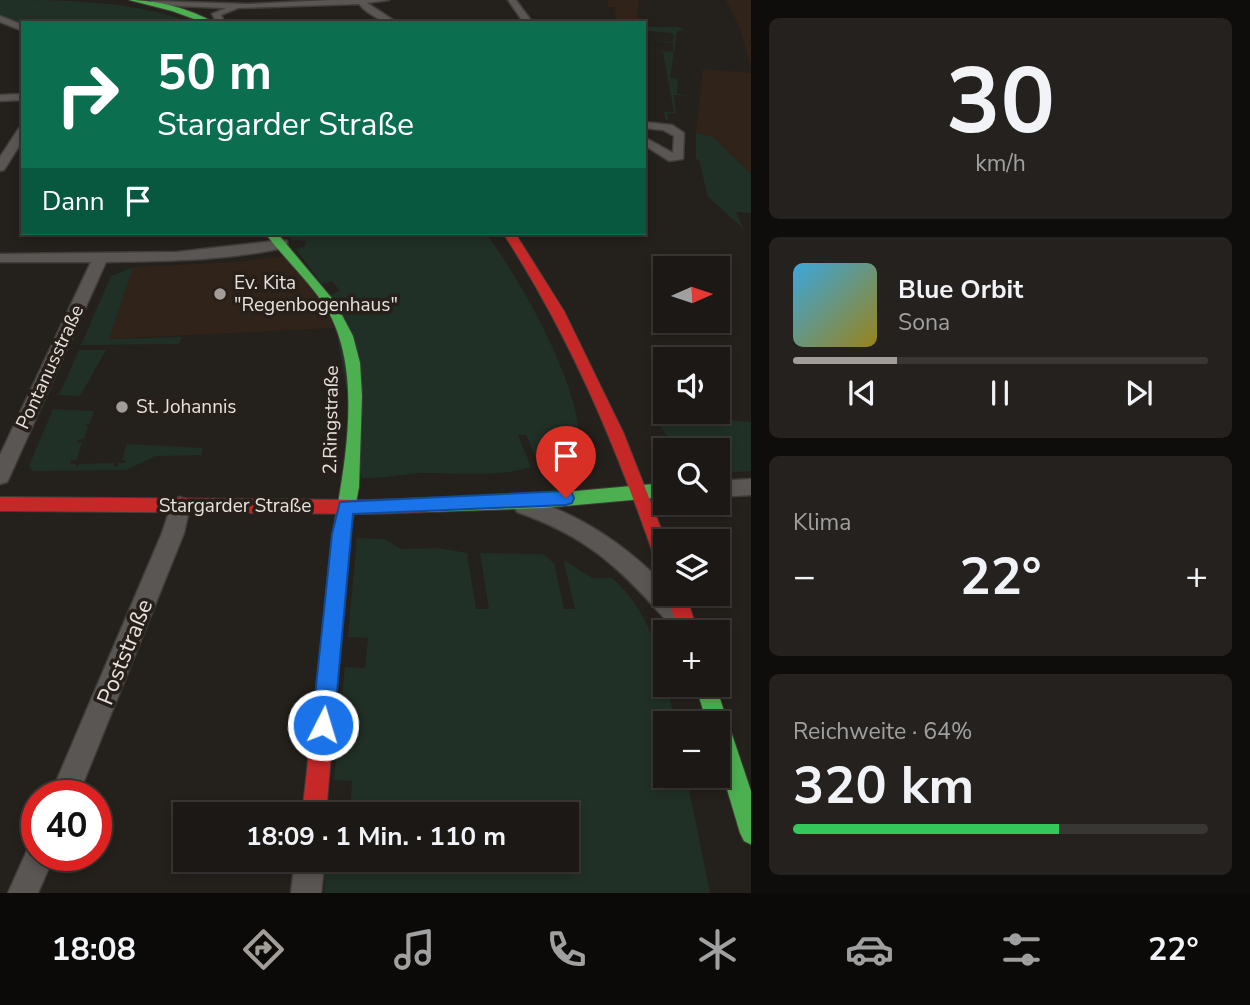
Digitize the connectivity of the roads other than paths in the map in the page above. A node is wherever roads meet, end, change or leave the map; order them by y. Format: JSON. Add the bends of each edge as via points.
{"nodes":[{"id":1,"x":132,"y":0,"type":"edge"},
{"id":2,"x":385,"y":0,"type":"edge"},
{"id":3,"x":512,"y":0,"type":"edge"},
{"id":4,"x":137,"y":1,"type":"edge"},
{"id":5,"x":361,"y":1,"type":"edge"},
{"id":6,"x":249,"y":6,"type":"junction"},
{"id":7,"x":0,"y":19,"type":"edge"},
{"id":8,"x":216,"y":20,"type":"edge"},
{"id":9,"x":391,"y":21,"type":"edge"},
{"id":10,"x":528,"y":21,"type":"edge"},
{"id":11,"x":21,"y":26,"type":"edge"},
{"id":12,"x":21,"y":97,"type":"edge"},
{"id":13,"x":0,"y":98,"type":"edge"},
{"id":14,"x":646,"y":125,"type":"edge"},
{"id":15,"x":21,"y":133,"type":"edge"},
{"id":16,"x":646,"y":141,"type":"edge"},
{"id":17,"x":0,"y":166,"type":"edge"},
{"id":18,"x":510,"y":235,"type":"edge"},
{"id":19,"x":276,"y":238,"type":"edge"},
{"id":20,"x":101,"y":257,"type":"junction"},
{"id":21,"x":0,"y":258,"type":"edge"},
{"id":22,"x":0,"y":476,"type":"edge"},
{"id":23,"x":751,"y":487,"type":"edge"},
{"id":24,"x":730,"y":488,"type":"edge"},
{"id":25,"x":653,"y":490,"type":"edge"},
{"id":26,"x":639,"y":491,"type":"junction"},
{"id":27,"x":512,"y":502,"type":"junction"},
{"id":28,"x":0,"y":504,"type":"edge"},
{"id":29,"x":180,"y":506,"type":"junction"},
{"id":30,"x":346,"y":507,"type":"junction"},
{"id":31,"x":653,"y":529,"type":"edge"},
{"id":32,"x":680,"y":620,"type":"edge"},
{"id":33,"x":709,"y":697,"type":"edge"},
{"id":34,"x":71,"y":780,"type":"edge"},
{"id":35,"x":315,"y":802,"type":"edge"},
{"id":36,"x":751,"y":834,"type":"edge"},
{"id":37,"x":32,"y":871,"type":"edge"},
{"id":38,"x":308,"y":872,"type":"edge"},
{"id":39,"x":23,"y":893,"type":"edge"},
{"id":40,"x":306,"y":893,"type":"edge"}],
"edges":[{"from":1,"to":4,"type":"street"},
{"from":2,"to":5,"type":"street"},
{"from":3,"to":10,"type":"street"},
{"from":4,"to":6,"type":"street"},
{"from":4,"to":8,"type":"street"},
{"from":5,"to":6,"type":"street"},
{"from":5,"to":9,"type":"street"},
{"from":6,"to":8,"type":"street","via":[[227,9]]},
{"from":7,"to":11,"type":"street"},
{"from":12,"to":13,"type":"street"},
{"from":14,"to":16,"type":"street","via":[[677,132],[679,156],[673,158]]},
{"from":15,"to":17,"type":"street"},
{"from":18,"to":26,"type":"street","via":[[583,360]]},
{"from":19,"to":20,"type":"street","via":[[238,252]]},
{"from":19,"to":30,"type":"street","name":"2.Ringstraße","via":[[329,302],[352,353],[355,396]]},
{"from":20,"to":21,"type":"street"},
{"from":20,"to":22,"type":"street","name":"Pontanusstraße"},
{"from":23,"to":24,"type":"street"},
{"from":25,"to":26,"type":"street","name":"Stargarder Straße"},
{"from":26,"to":27,"type":"street","name":"Stargarder Straße"},
{"from":26,"to":31,"type":"street"},
{"from":27,"to":30,"type":"street","name":"Stargarder Straße"},
{"from":27,"to":32,"type":"street","name":"Stargarder Straße","via":[[572,522],[604,541]]},
{"from":28,"to":29,"type":"street","name":"Stargarder Straße"},
{"from":29,"to":30,"type":"street","name":"Stargarder Straße"},
{"from":29,"to":34,"type":"street","name":"Poststraße"},
{"from":30,"to":35,"type":"street","name":"2.Ringstraße"},
{"from":33,"to":36,"type":"street"},
{"from":37,"to":39,"type":"street"},
{"from":38,"to":40,"type":"street"}]}
